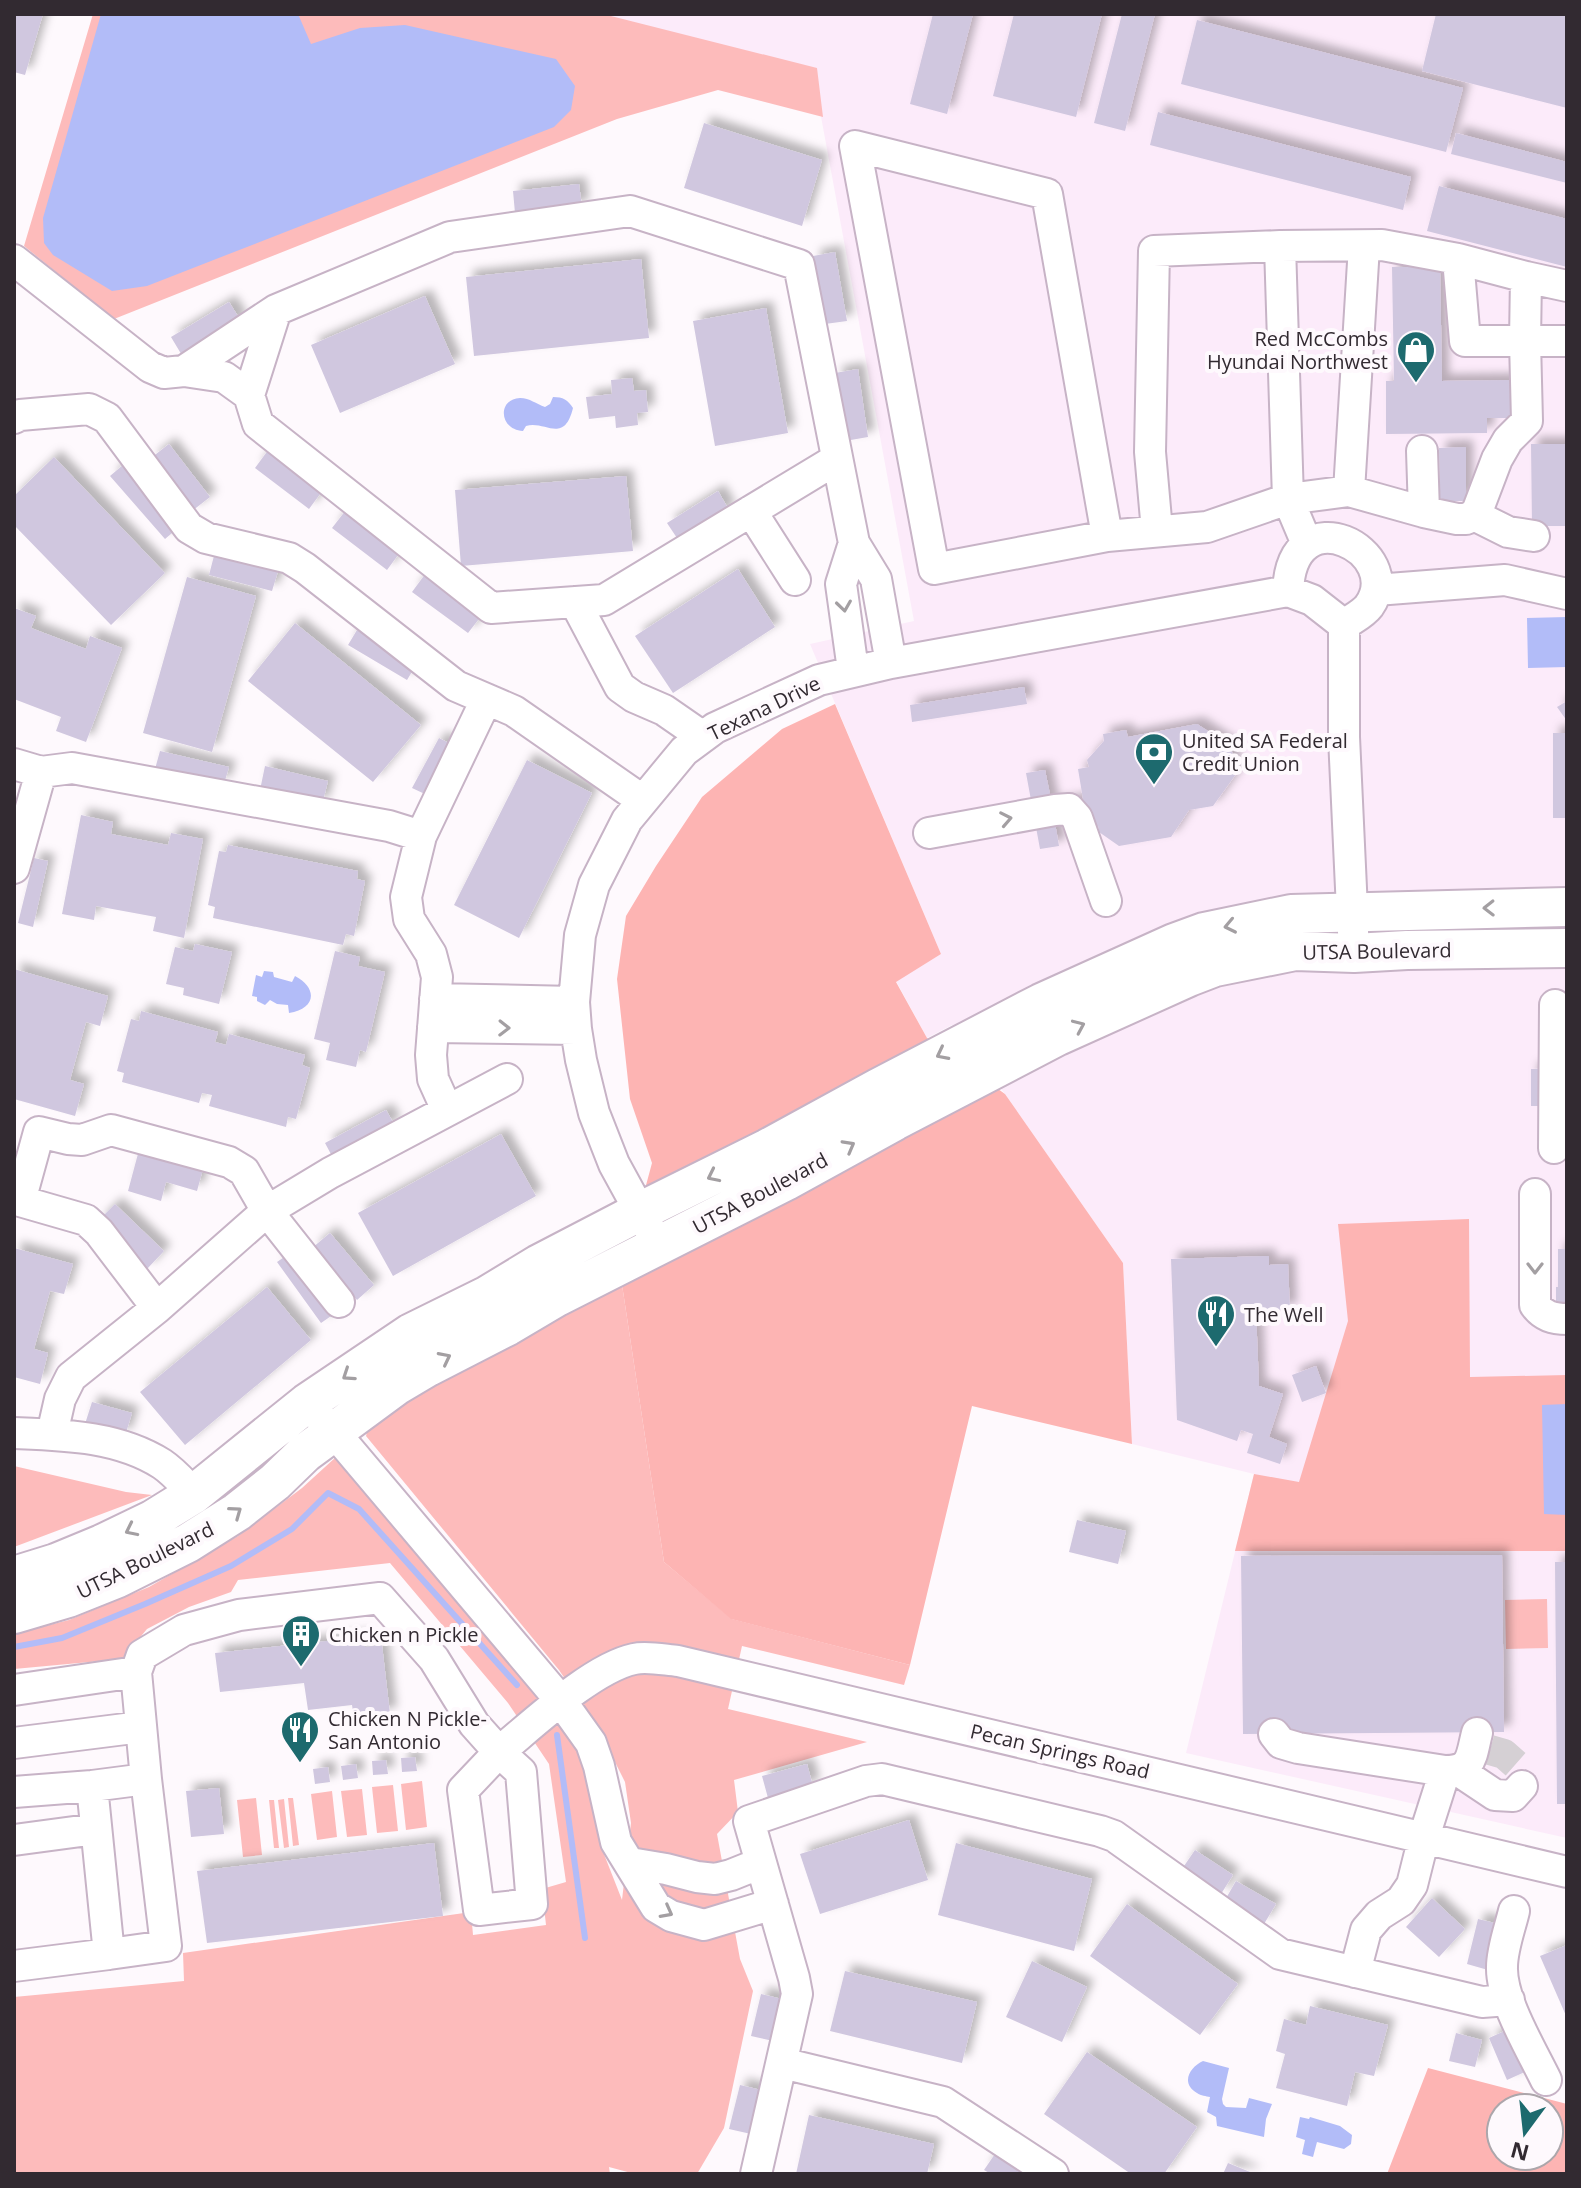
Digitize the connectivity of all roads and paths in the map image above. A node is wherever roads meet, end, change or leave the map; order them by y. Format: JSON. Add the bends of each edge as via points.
{"nodes":[{"id":1,"x":1280,"y":246,"type":"junction"},
{"id":2,"x":1364,"y":246,"type":"junction"},
{"id":3,"x":1458,"y":259,"type":"junction"},
{"id":4,"x":14,"y":260,"type":"edge"},
{"id":5,"x":1526,"y":277,"type":"junction"},
{"id":6,"x":1567,"y":286,"type":"edge"},
{"id":7,"x":276,"y":310,"type":"junction"},
{"id":8,"x":1525,"y":341,"type":"junction"},
{"id":9,"x":1567,"y":341,"type":"edge"},
{"id":10,"x":184,"y":371,"type":"junction"},
{"id":11,"x":249,"y":395,"type":"junction"},
{"id":12,"x":14,"y":418,"type":"edge"},
{"id":13,"x":1422,"y":451,"type":"dead end"},
{"id":14,"x":837,"y":459,"type":"junction"},
{"id":15,"x":1349,"y":491,"type":"junction"},
{"id":16,"x":1288,"y":499,"type":"junction"},
{"id":17,"x":751,"y":511,"type":"junction"},
{"id":18,"x":1424,"y":512,"type":"junction"},
{"id":19,"x":1474,"y":515,"type":"junction"},
{"id":20,"x":1157,"y":531,"type":"junction"},
{"id":21,"x":1107,"y":536,"type":"junction"},
{"id":22,"x":1534,"y":536,"type":"dead end"},
{"id":23,"x":854,"y":543,"type":"junction"},
{"id":24,"x":1307,"y":544,"type":"junction"},
{"id":25,"x":795,"y":580,"type":"dead end"},
{"id":26,"x":1376,"y":590,"type":"junction"},
{"id":27,"x":1288,"y":591,"type":"junction"},
{"id":28,"x":1567,"y":594,"type":"edge"},
{"id":29,"x":575,"y":602,"type":"junction"},
{"id":30,"x":1344,"y":625,"type":"junction"},
{"id":31,"x":891,"y":663,"type":"junction"},
{"id":32,"x":853,"y":670,"type":"junction"},
{"id":33,"x":486,"y":700,"type":"junction"},
{"id":34,"x":703,"y":737,"type":"junction"},
{"id":35,"x":28,"y":768,"type":"edge"},
{"id":36,"x":642,"y":800,"type":"junction"},
{"id":37,"x":929,"y":833,"type":"dead end"},
{"id":38,"x":421,"y":836,"type":"junction"},
{"id":39,"x":18,"y":838,"type":"edge"},
{"id":40,"x":14,"y":868,"type":"edge"},
{"id":41,"x":1106,"y":901,"type":"dead end"},
{"id":42,"x":1567,"y":907,"type":"edge"},
{"id":43,"x":1353,"y":913,"type":"junction"},
{"id":44,"x":1567,"y":948,"type":"edge"},
{"id":45,"x":1354,"y":953,"type":"junction"},
{"id":46,"x":1555,"y":1005,"type":"dead end"},
{"id":47,"x":434,"y":1013,"type":"junction"},
{"id":48,"x":575,"y":1016,"type":"junction"},
{"id":49,"x":980,"y":1035,"type":"junction"},
{"id":50,"x":997,"y":1068,"type":"junction"},
{"id":51,"x":507,"y":1079,"type":"dead end"},
{"id":52,"x":447,"y":1110,"type":"junction"},
{"id":53,"x":1554,"y":1148,"type":"dead end"},
{"id":54,"x":19,"y":1187,"type":"edge"},
{"id":55,"x":1535,"y":1194,"type":"dead end"},
{"id":56,"x":267,"y":1211,"type":"junction"},
{"id":57,"x":639,"y":1212,"type":"junction"},
{"id":58,"x":659,"y":1245,"type":"junction"},
{"id":59,"x":339,"y":1302,"type":"dead end"},
{"id":60,"x":157,"y":1308,"type":"junction"},
{"id":61,"x":1567,"y":1319,"type":"edge"},
{"id":62,"x":307,"y":1403,"type":"junction"},
{"id":63,"x":334,"y":1432,"type":"junction"},
{"id":64,"x":14,"y":1433,"type":"edge"},
{"id":65,"x":52,"y":1434,"type":"junction"},
{"id":66,"x":194,"y":1494,"type":"junction"},
{"id":67,"x":14,"y":1576,"type":"edge"},
{"id":68,"x":14,"y":1614,"type":"edge"},
{"id":69,"x":136,"y":1672,"type":"junction"},
{"id":70,"x":14,"y":1690,"type":"edge"},
{"id":71,"x":561,"y":1701,"type":"junction"},
{"id":72,"x":141,"y":1727,"type":"junction"},
{"id":73,"x":1274,"y":1734,"type":"dead end"},
{"id":74,"x":14,"y":1743,"type":"edge"},
{"id":75,"x":499,"y":1752,"type":"junction"},
{"id":76,"x":1469,"y":1755,"type":"junction"},
{"id":77,"x":146,"y":1779,"type":"junction"},
{"id":78,"x":92,"y":1786,"type":"junction"},
{"id":79,"x":1522,"y":1786,"type":"dead end"},
{"id":80,"x":14,"y":1792,"type":"edge"},
{"id":81,"x":96,"y":1829,"type":"junction"},
{"id":82,"x":1424,"y":1837,"type":"junction"},
{"id":83,"x":14,"y":1840,"type":"edge"},
{"id":84,"x":630,"y":1863,"type":"junction"},
{"id":85,"x":761,"y":1863,"type":"junction"},
{"id":86,"x":1567,"y":1872,"type":"edge"},
{"id":87,"x":715,"y":1879,"type":"junction"},
{"id":88,"x":773,"y":1904,"type":"junction"},
{"id":89,"x":1514,"y":1911,"type":"dead end"},
{"id":90,"x":727,"y":1919,"type":"junction"},
{"id":91,"x":109,"y":1954,"type":"junction"},
{"id":92,"x":14,"y":1966,"type":"edge"},
{"id":93,"x":1355,"y":1972,"type":"junction"},
{"id":94,"x":1509,"y":2000,"type":"junction"},
{"id":95,"x":782,"y":2063,"type":"junction"},
{"id":96,"x":1546,"y":2080,"type":"dead end"},
{"id":97,"x":756,"y":2174,"type":"edge"},
{"id":98,"x":1053,"y":2174,"type":"edge"}],
"edges":[{"from":1,"to":2,"type":"street"},
{"from":1,"to":16,"type":"street"},
{"from":1,"to":20,"type":"street","via":[[1154,251],[1150,452]]},
{"from":2,"to":3,"type":"street"},
{"from":2,"to":15,"type":"street"},
{"from":3,"to":5,"type":"street"},
{"from":3,"to":8,"type":"street","via":[[1465,341]]},
{"from":4,"to":10,"type":"street","via":[[150,367],[164,373]]},
{"from":5,"to":6,"type":"street"},
{"from":5,"to":8,"type":"street"},
{"from":7,"to":10,"type":"street"},
{"from":7,"to":11,"type":"street"},
{"from":7,"to":14,"type":"street","via":[[450,237],[630,211],[799,265]]},
{"from":8,"to":9,"type":"street"},
{"from":8,"to":19,"type":"street","via":[[1527,421],[1497,459]]},
{"from":10,"to":11,"type":"street","via":[[224,377]]},
{"from":11,"to":29,"type":"street","via":[[258,424],[491,608]]},
{"from":12,"to":33,"type":"street","via":[[89,409],[107,418],[189,528],[206,538],[289,558],[456,686]]},
{"from":13,"to":18,"type":"street"},
{"from":14,"to":17,"type":"street"},
{"from":14,"to":23,"type":"street"},
{"from":15,"to":16,"type":"street"},
{"from":15,"to":18,"type":"street"},
{"from":16,"to":20,"type":"street","via":[[1207,527]]},
{"from":16,"to":24,"type":"street"},
{"from":17,"to":25,"type":"street"},
{"from":17,"to":29,"type":"street","via":[[604,600]]},
{"from":18,"to":19,"type":"street","via":[[1457,519]]},
{"from":19,"to":22,"type":"street","via":[[1508,532]]},
{"from":20,"to":21,"type":"street"},
{"from":21,"to":21,"type":"street","via":[[934,569],[855,146],[1047,194]]},
{"from":23,"to":31,"type":"street","via":[[876,579]]},
{"from":23,"to":32,"type":"street","one_way":true,"via":[[841,584]]},
{"from":24,"to":26,"type":"street","via":[[1323,537],[1343,539],[1360,550],[1376,570]]},
{"from":24,"to":27,"type":"street","via":[[1294,558]]},
{"from":26,"to":28,"type":"street","via":[[1505,580]]},
{"from":26,"to":30,"type":"street","via":[[1368,607]]},
{"from":27,"to":30,"type":"street","via":[[1312,600]]},
{"from":27,"to":31,"type":"street","name":"Texana Drive"},
{"from":29,"to":34,"type":"street","via":[[620,687]]},
{"from":30,"to":43,"type":"street"},
{"from":31,"to":32,"type":"street","name":"Texana Drive"},
{"from":32,"to":34,"type":"street","name":"Texana Drive","via":[[770,700]]},
{"from":33,"to":36,"type":"street","via":[[514,711]]},
{"from":33,"to":38,"type":"street"},
{"from":34,"to":36,"type":"street","name":"Texana Drive"},
{"from":35,"to":38,"type":"street","via":[[72,768]]},
{"from":35,"to":39,"type":"street"},
{"from":36,"to":48,"type":"street","name":"Texana Drive","via":[[594,885],[580,935]]},
{"from":37,"to":41,"type":"street","one_way":true,"via":[[1069,809],[1077,818]]},
{"from":38,"to":47,"type":"street","via":[[406,897],[409,919],[431,954],[437,977]]},
{"from":39,"to":40,"type":"street"},
{"from":42,"to":43,"type":"main road","name":"UTSA Boulevard","one_way":true},
{"from":43,"to":45,"type":"street"},
{"from":43,"to":49,"type":"main road","name":"UTSA Boulevard","one_way":true,"via":[[1291,914],[1204,932]]},
{"from":44,"to":45,"type":"main road","name":"UTSA Boulevard"},
{"from":50,"to":45,"type":"main road","name":"UTSA Boulevard","one_way":true,"via":[[1215,967],[1295,951]]},
{"from":46,"to":53,"type":"street"},
{"from":47,"to":48,"type":"street"},
{"from":47,"to":52,"type":"street","via":[[433,1079]]},
{"from":48,"to":57,"type":"street","name":"Texana Drive","via":[[594,1113]]},
{"from":49,"to":50,"type":"street"},
{"from":49,"to":57,"type":"main road","name":"UTSA Boulevard","one_way":true},
{"from":58,"to":50,"type":"main road","name":"UTSA Boulevard","one_way":true},
{"from":51,"to":52,"type":"street"},
{"from":52,"to":56,"type":"street"},
{"from":54,"to":56,"type":"street","via":[[39,1132],[82,1140],[111,1130],[229,1162],[244,1171]]},
{"from":54,"to":60,"type":"street","via":[[20,1201],[86,1220]]},
{"from":55,"to":61,"type":"street","one_way":true,"via":[[1535,1305],[1541,1313]]},
{"from":56,"to":59,"type":"street"},
{"from":56,"to":60,"type":"street"},
{"from":57,"to":58,"type":"street","name":"Texana Drive"},
{"from":57,"to":62,"type":"main road","name":"UTSA Boulevard","one_way":true,"via":[[411,1333]]},
{"from":63,"to":58,"type":"main road","name":"UTSA Boulevard","one_way":true,"via":[[428,1367]]},
{"from":60,"to":65,"type":"street","via":[[71,1377]]},
{"from":62,"to":63,"type":"street"},
{"from":62,"to":66,"type":"main road","name":"UTSA Boulevard"},
{"from":68,"to":63,"type":"main road","name":"UTSA Boulevard","one_way":true,"via":[[118,1578],[200,1536]]},
{"from":63,"to":71,"type":"street"},
{"from":64,"to":65,"type":"street"},
{"from":65,"to":66,"type":"street","via":[[136,1450],[164,1465]]},
{"from":66,"to":67,"type":"main road","name":"UTSA Boulevard","one_way":true,"via":[[102,1544]]},
{"from":69,"to":70,"type":"street"},
{"from":69,"to":72,"type":"street"},
{"from":69,"to":75,"type":"street","via":[[142,1655],[184,1630],[239,1615],[380,1598],[434,1659],[474,1724]]},
{"from":71,"to":75,"type":"street","name":"Pecan Springs Road"},
{"from":71,"to":82,"type":"street","name":"Pecan Springs Road","via":[[603,1671],[635,1658],[678,1661]]},
{"from":71,"to":84,"type":"street","via":[[591,1743],[616,1842]]},
{"from":72,"to":74,"type":"street"},
{"from":72,"to":77,"type":"street"},
{"from":73,"to":76,"type":"street","via":[[1281,1743],[1298,1748]]},
{"from":75,"to":75,"type":"street","name":"Pecan Springs Road","via":[[521,1772],[532,1904],[479,1910],[463,1790]]},
{"from":76,"to":79,"type":"street","via":[[1495,1795],[1513,1796]]},
{"from":76,"to":82,"type":"street"},
{"from":77,"to":78,"type":"street"},
{"from":77,"to":91,"type":"street","via":[[166,1946]]},
{"from":78,"to":80,"type":"street"},
{"from":78,"to":81,"type":"street"},
{"from":81,"to":83,"type":"street"},
{"from":81,"to":91,"type":"street"},
{"from":82,"to":86,"type":"street","name":"Pecan Springs Road"},
{"from":82,"to":93,"type":"street","via":[[1412,1885],[1366,1930]]},
{"from":84,"to":87,"type":"street"},
{"from":84,"to":90,"type":"street","one_way":true,"via":[[656,1907],[671,1916],[704,1925]]},
{"from":85,"to":87,"type":"street"},
{"from":85,"to":88,"type":"street"},
{"from":85,"to":93,"type":"street","via":[[749,1821],[882,1779],[1114,1836],[1280,1954]]},
{"from":87,"to":90,"type":"street"},
{"from":88,"to":90,"type":"street"},
{"from":88,"to":95,"type":"street","via":[[797,1994]]},
{"from":89,"to":94,"type":"street","via":[[1502,1964]]},
{"from":91,"to":92,"type":"street"},
{"from":93,"to":94,"type":"street","via":[[1482,2002]]},
{"from":94,"to":96,"type":"street"},
{"from":95,"to":97,"type":"street"},
{"from":95,"to":98,"type":"street","via":[[943,2102]]}]}
